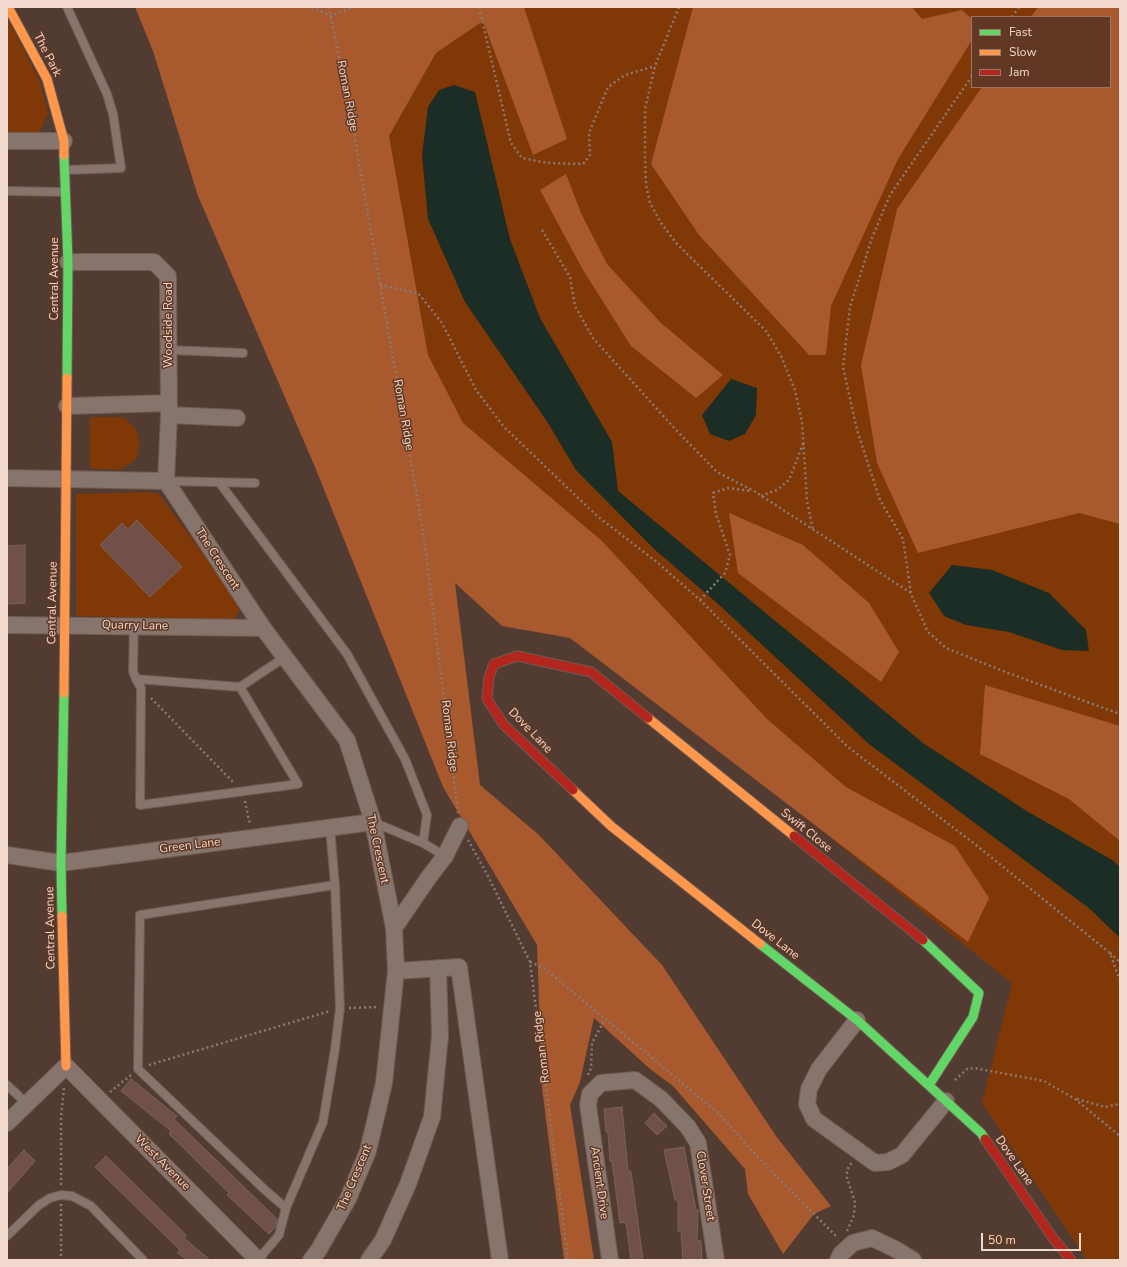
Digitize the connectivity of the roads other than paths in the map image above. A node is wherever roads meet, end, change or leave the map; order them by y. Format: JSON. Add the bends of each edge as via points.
{"nodes":[{"id":1,"x":67,"y":7,"type":"edge"},
{"id":2,"x":8,"y":10,"type":"edge"},
{"id":3,"x":7,"y":141,"type":"edge"},
{"id":4,"x":64,"y":141,"type":"junction"},
{"id":5,"x":65,"y":170,"type":"junction"},
{"id":6,"x":7,"y":191,"type":"edge"},
{"id":7,"x":66,"y":192,"type":"junction"},
{"id":8,"x":68,"y":262,"type":"junction"},
{"id":9,"x":169,"y":350,"type":"junction"},
{"id":10,"x":243,"y":353,"type":"dead end"},
{"id":11,"x":67,"y":406,"type":"junction"},
{"id":12,"x":169,"y":409,"type":"junction"},
{"id":13,"x":237,"y":418,"type":"dead end"},
{"id":14,"x":7,"y":478,"type":"edge"},
{"id":15,"x":67,"y":480,"type":"junction"},
{"id":16,"x":166,"y":481,"type":"junction"},
{"id":17,"x":219,"y":482,"type":"junction"},
{"id":18,"x":255,"y":483,"type":"dead end"},
{"id":19,"x":7,"y":625,"type":"edge"},
{"id":20,"x":65,"y":625,"type":"junction"},
{"id":21,"x":134,"y":626,"type":"junction"},
{"id":22,"x":263,"y":628,"type":"junction"},
{"id":23,"x":517,"y":656,"type":"joint"},
{"id":24,"x":285,"y":657,"type":"junction"},
{"id":25,"x":136,"y":679,"type":"junction"},
{"id":26,"x":240,"y":687,"type":"junction"},
{"id":27,"x":373,"y":822,"type":"junction"},
{"id":28,"x":460,"y":826,"type":"road end"},
{"id":29,"x":330,"y":828,"type":"junction"},
{"id":30,"x":423,"y":843,"type":"junction"},
{"id":31,"x":7,"y":856,"type":"edge"},
{"id":32,"x":445,"y":856,"type":"junction"},
{"id":33,"x":61,"y":863,"type":"junction"},
{"id":34,"x":335,"y":885,"type":"junction"},
{"id":35,"x":394,"y":928,"type":"junction"},
{"id":36,"x":438,"y":968,"type":"junction"},
{"id":37,"x":396,"y":971,"type":"junction"},
{"id":38,"x":857,"y":1020,"type":"junction"},
{"id":39,"x":66,"y":1066,"type":"junction"},
{"id":40,"x":7,"y":1085,"type":"edge"},
{"id":41,"x":929,"y":1085,"type":"junction"},
{"id":42,"x":943,"y":1098,"type":"junction"},
{"id":43,"x":26,"y":1103,"type":"junction"},
{"id":44,"x":588,"y":1105,"type":"joint"},
{"id":45,"x":7,"y":1123,"type":"edge"},
{"id":46,"x":286,"y":1208,"type":"junction"},
{"id":47,"x":7,"y":1236,"type":"edge"},
{"id":48,"x":143,"y":1260,"type":"edge"},
{"id":49,"x":258,"y":1260,"type":"edge"},
{"id":50,"x":311,"y":1260,"type":"edge"},
{"id":51,"x":369,"y":1260,"type":"edge"},
{"id":52,"x":500,"y":1260,"type":"edge"},
{"id":53,"x":610,"y":1260,"type":"edge"},
{"id":54,"x":716,"y":1260,"type":"edge"},
{"id":55,"x":838,"y":1260,"type":"edge"},
{"id":56,"x":913,"y":1260,"type":"edge"},
{"id":57,"x":1071,"y":1260,"type":"edge"}],
"edges":[{"from":1,"to":5,"type":"lane","via":[[107,94],[113,114],[121,168]]},
{"from":2,"to":4,"type":"street","name":"The Park","via":[[48,79]]},
{"from":3,"to":4,"type":"street"},
{"from":4,"to":5,"type":"street","name":"Central Avenue"},
{"from":5,"to":7,"type":"street","name":"Central Avenue"},
{"from":6,"to":7,"type":"lane"},
{"from":7,"to":8,"type":"street","name":"Central Avenue"},
{"from":8,"to":9,"type":"street","name":"Woodside Road","via":[[154,262],[168,276]]},
{"from":8,"to":11,"type":"street","name":"Central Avenue"},
{"from":9,"to":10,"type":"lane"},
{"from":9,"to":12,"type":"street","name":"Woodside Road"},
{"from":11,"to":12,"type":"street"},
{"from":11,"to":15,"type":"street","name":"Central Avenue"},
{"from":12,"to":13,"type":"street"},
{"from":12,"to":16,"type":"street","name":"Woodside Road"},
{"from":14,"to":15,"type":"street"},
{"from":15,"to":16,"type":"street"},
{"from":15,"to":20,"type":"street","name":"Central Avenue"},
{"from":16,"to":17,"type":"lane"},
{"from":16,"to":22,"type":"street","name":"The Crescent"},
{"from":17,"to":18,"type":"lane"},
{"from":17,"to":30,"type":"lane","via":[[347,654],[405,760],[427,815]]},
{"from":19,"to":20,"type":"street","name":"Quarry Lane"},
{"from":20,"to":21,"type":"street","name":"Quarry Lane"},
{"from":20,"to":33,"type":"street","name":"Central Avenue"},
{"from":21,"to":22,"type":"street","name":"Quarry Lane"},
{"from":21,"to":25,"type":"lane","via":[[133,672]]},
{"from":22,"to":24,"type":"street","name":"The Crescent"},
{"from":23,"to":38,"type":"street","name":"Dove Lane","via":[[494,664],[489,677],[487,699],[504,725],[612,826]]},
{"from":23,"to":41,"type":"street","name":"Swift Close","via":[[591,672],[934,949],[979,992],[973,1017]]},
{"from":24,"to":26,"type":"lane"},
{"from":24,"to":27,"type":"street","name":"The Crescent","via":[[347,740]]},
{"from":25,"to":26,"type":"lane"},
{"from":25,"to":26,"type":"lane","via":[[141,688],[140,805],[298,784]]},
{"from":27,"to":29,"type":"street","name":"Green Lane"},
{"from":27,"to":30,"type":"lane"},
{"from":27,"to":35,"type":"street","name":"The Crescent"},
{"from":28,"to":32,"type":"street"},
{"from":29,"to":33,"type":"street","name":"Green Lane"},
{"from":29,"to":34,"type":"lane"},
{"from":30,"to":32,"type":"lane"},
{"from":31,"to":33,"type":"street","name":"Green Lane"},
{"from":32,"to":35,"type":"street"},
{"from":33,"to":39,"type":"street","name":"Central Avenue"},
{"from":34,"to":46,"type":"lane","via":[[340,1008],[336,1049],[323,1122]]},
{"from":34,"to":46,"type":"lane","via":[[140,915],[138,1068]]},
{"from":35,"to":37,"type":"street","name":"The Crescent"},
{"from":36,"to":37,"type":"street"},
{"from":36,"to":51,"type":"street","via":[[440,1036],[432,1117],[408,1184],[383,1240]]},
{"from":36,"to":52,"type":"street","via":[[459,967]]},
{"from":37,"to":50,"type":"street","name":"The Crescent","via":[[384,1083],[368,1151],[348,1199]]},
{"from":38,"to":41,"type":"street","name":"Dove Lane"},
{"from":38,"to":42,"type":"street","via":[[819,1069],[809,1089],[807,1104],[814,1119],[875,1162],[888,1162],[902,1155]]},
{"from":39,"to":43,"type":"street"},
{"from":39,"to":49,"type":"street","name":"West Avenue"},
{"from":40,"to":43,"type":"lane"},
{"from":41,"to":42,"type":"street","name":"Dove Lane"},
{"from":42,"to":57,"type":"street","name":"Dove Lane","via":[[981,1133]]},
{"from":43,"to":45,"type":"street"},
{"from":44,"to":53,"type":"street","name":"Ancient Drive"},
{"from":44,"to":54,"type":"street","name":"Clover Street","via":[[590,1094],[601,1084],[635,1080],[661,1099],[688,1127],[698,1143]]},
{"from":46,"to":49,"type":"lane","via":[[279,1235]]},
{"from":47,"to":48,"type":"lane","via":[[39,1205],[50,1198],[72,1196],[91,1206]]},
{"from":55,"to":56,"type":"street","via":[[853,1243],[872,1238]]}]}
